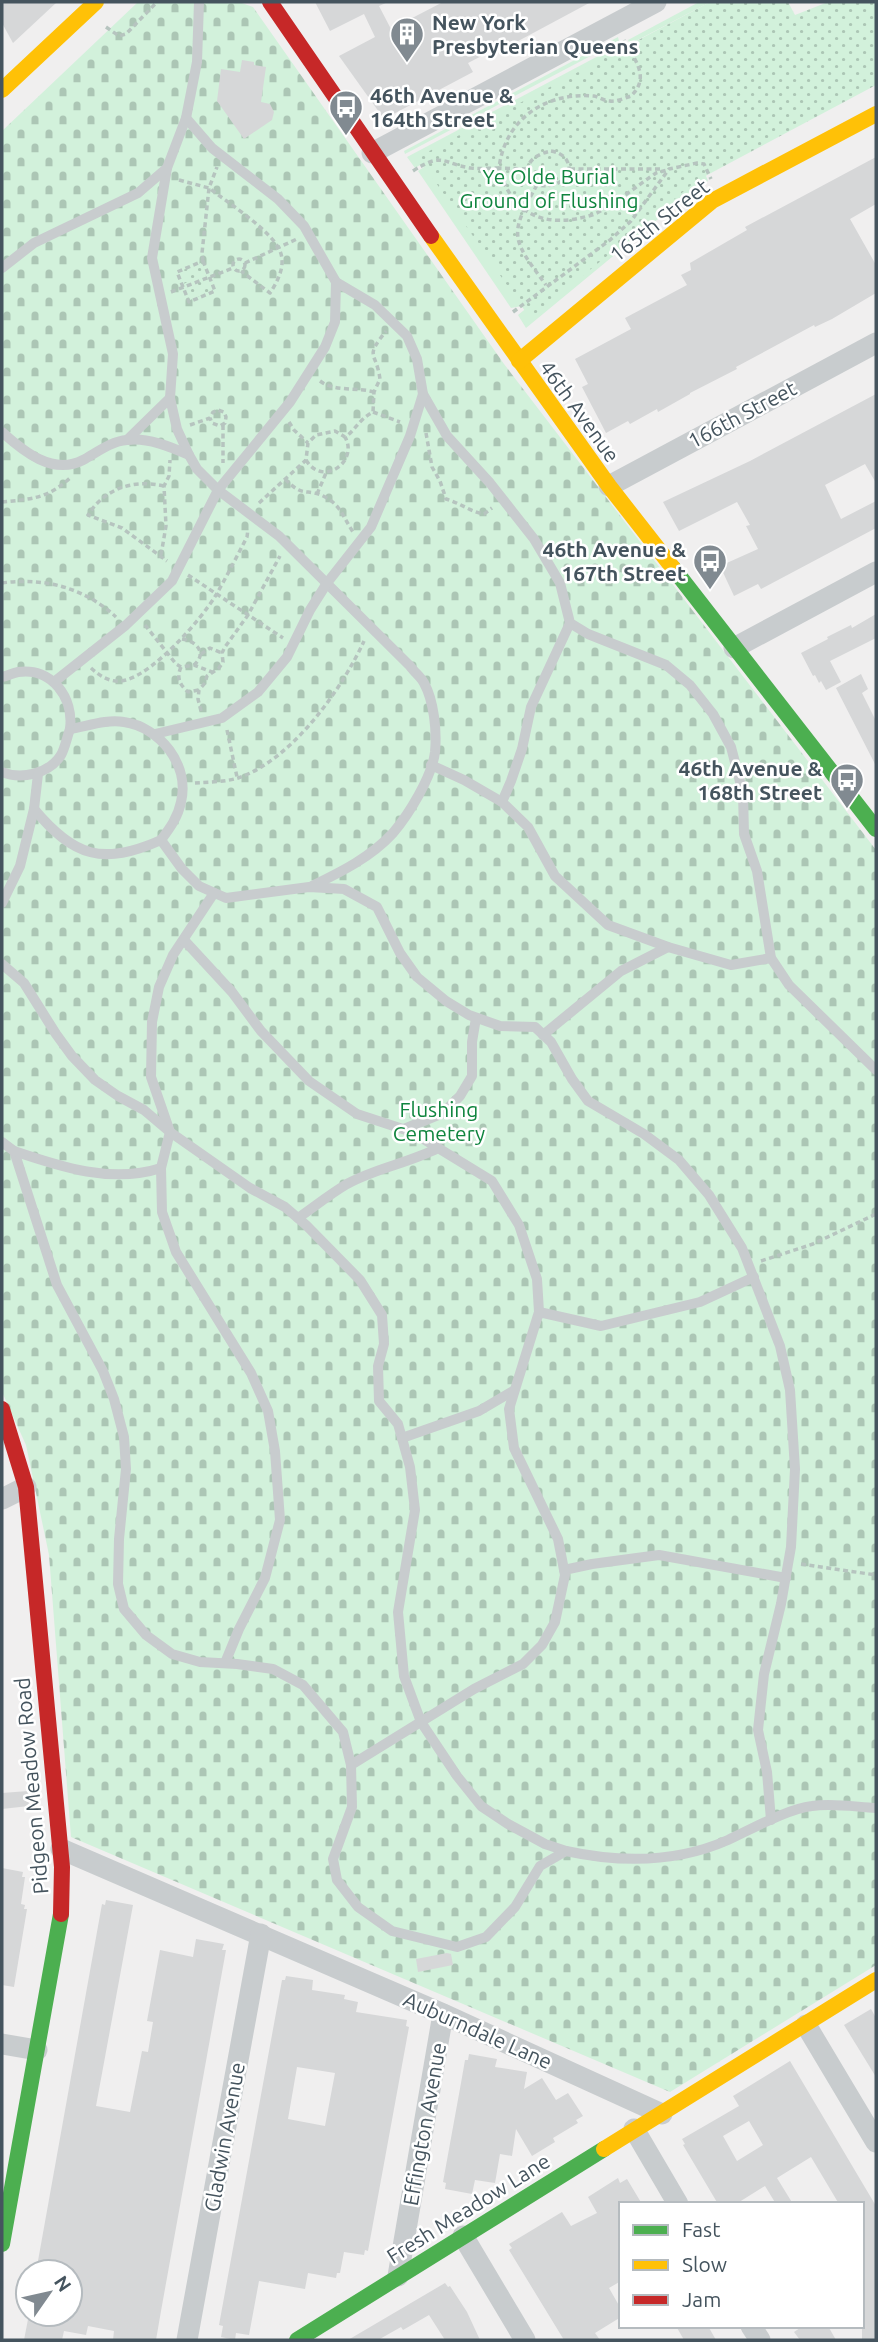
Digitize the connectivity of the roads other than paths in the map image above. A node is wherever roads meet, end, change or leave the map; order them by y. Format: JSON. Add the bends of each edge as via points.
{"nodes":[{"id":1,"x":96,"y":2,"type":"edge"},
{"id":2,"x":199,"y":2,"type":"edge"},
{"id":3,"x":270,"y":2,"type":"edge"},
{"id":4,"x":656,"y":2,"type":"edge"},
{"id":5,"x":2,"y":90,"type":"edge"},
{"id":6,"x":876,"y":114,"type":"edge"},
{"id":7,"x":186,"y":118,"type":"junction"},
{"id":8,"x":372,"y":153,"type":"junction"},
{"id":9,"x":167,"y":168,"type":"junction"},
{"id":10,"x":2,"y":268,"type":"edge"},
{"id":11,"x":336,"y":282,"type":"junction"},
{"id":12,"x":876,"y":343,"type":"edge"},
{"id":13,"x":519,"y":361,"type":"junction"},
{"id":14,"x":422,"y":394,"type":"junction"},
{"id":15,"x":170,"y":398,"type":"junction"},
{"id":16,"x":2,"y":432,"type":"edge"},
{"id":17,"x":127,"y":440,"type":"junction"},
{"id":18,"x":189,"y":455,"type":"junction"},
{"id":19,"x":609,"y":486,"type":"junction"},
{"id":20,"x":218,"y":491,"type":"junction"},
{"id":21,"x":876,"y":572,"type":"edge"},
{"id":22,"x":327,"y":583,"type":"junction"},
{"id":23,"x":570,"y":623,"type":"junction"},
{"id":24,"x":734,"y":648,"type":"junction"},
{"id":25,"x":2,"y":677,"type":"edge"},
{"id":26,"x":54,"y":682,"type":"junction"},
{"id":27,"x":70,"y":729,"type":"junction"},
{"id":28,"x":155,"y":734,"type":"junction"},
{"id":29,"x":431,"y":765,"type":"junction"},
{"id":30,"x":2,"y":772,"type":"edge"},
{"id":31,"x":38,"y":774,"type":"junction"},
{"id":32,"x":502,"y":802,"type":"junction"},
{"id":33,"x":868,"y":806,"type":"edge"},
{"id":34,"x":34,"y":809,"type":"junction"},
{"id":35,"x":876,"y":829,"type":"edge"},
{"id":36,"x":161,"y":840,"type":"junction"},
{"id":37,"x":309,"y":887,"type":"junction"},
{"id":38,"x":214,"y":893,"type":"junction"},
{"id":39,"x":2,"y":903,"type":"edge"},
{"id":40,"x":184,"y":940,"type":"junction"},
{"id":41,"x":668,"y":947,"type":"junction"},
{"id":42,"x":771,"y":958,"type":"junction"},
{"id":43,"x":2,"y":964,"type":"edge"},
{"id":44,"x":476,"y":1017,"type":"junction"},
{"id":45,"x":543,"y":1035,"type":"junction"},
{"id":46,"x":876,"y":1070,"type":"edge"},
{"id":47,"x":404,"y":1129,"type":"junction"},
{"id":48,"x":170,"y":1132,"type":"junction"},
{"id":49,"x":2,"y":1142,"type":"edge"},
{"id":50,"x":438,"y":1148,"type":"junction"},
{"id":51,"x":15,"y":1151,"type":"junction"},
{"id":52,"x":161,"y":1168,"type":"junction"},
{"id":53,"x":298,"y":1218,"type":"junction"},
{"id":54,"x":754,"y":1277,"type":"junction"},
{"id":55,"x":539,"y":1312,"type":"junction"},
{"id":56,"x":513,"y":1391,"type":"junction"},
{"id":57,"x":2,"y":1409,"type":"edge"},
{"id":58,"x":402,"y":1438,"type":"junction"},
{"id":59,"x":26,"y":1487,"type":"junction"},
{"id":60,"x":2,"y":1499,"type":"edge"},
{"id":61,"x":564,"y":1570,"type":"junction"},
{"id":62,"x":786,"y":1578,"type":"junction"},
{"id":63,"x":225,"y":1663,"type":"junction"},
{"id":64,"x":421,"y":1722,"type":"junction"},
{"id":65,"x":351,"y":1765,"type":"junction"},
{"id":66,"x":876,"y":1808,"type":"edge"},
{"id":67,"x":772,"y":1820,"type":"junction"},
{"id":68,"x":61,"y":1849,"type":"junction"},
{"id":69,"x":566,"y":1851,"type":"junction"},
{"id":70,"x":261,"y":1934,"type":"junction"},
{"id":71,"x":876,"y":1980,"type":"edge"},
{"id":72,"x":443,"y":2014,"type":"junction"},
{"id":73,"x":806,"y":2025,"type":"junction"},
{"id":74,"x":2,"y":2044,"type":"edge"},
{"id":75,"x":37,"y":2050,"type":"junction"},
{"id":76,"x":662,"y":2114,"type":"junction"},
{"id":77,"x":634,"y":2130,"type":"junction"},
{"id":78,"x":876,"y":2142,"type":"edge"},
{"id":79,"x":677,"y":2202,"type":"edge"},
{"id":80,"x":3,"y":2233,"type":"edge"},
{"id":81,"x":463,"y":2236,"type":"junction"},
{"id":82,"x":398,"y":2276,"type":"junction"},
{"id":83,"x":187,"y":2340,"type":"edge"},
{"id":84,"x":297,"y":2340,"type":"edge"},
{"id":85,"x":525,"y":2340,"type":"edge"}],
"edges":[{"from":1,"to":5,"type":"street"},
{"from":2,"to":7,"type":"lane","via":[[197,62]]},
{"from":3,"to":8,"type":"street","name":"46th Avenue"},
{"from":4,"to":8,"type":"street"},
{"from":6,"to":13,"type":"street","name":"165th Street","via":[[712,201]]},
{"from":7,"to":9,"type":"lane"},
{"from":7,"to":11,"type":"lane","via":[[212,148],[278,199],[308,233]]},
{"from":8,"to":13,"type":"street","name":"46th Avenue"},
{"from":9,"to":10,"type":"lane","via":[[138,193],[34,243]]},
{"from":9,"to":15,"type":"lane","via":[[152,258],[173,354]]},
{"from":11,"to":14,"type":"lane","via":[[375,305],[407,336],[417,359]]},
{"from":11,"to":20,"type":"lane","via":[[335,322],[325,347],[283,410]]},
{"from":12,"to":19,"type":"street","name":"166th Street"},
{"from":13,"to":19,"type":"street","name":"46th Avenue"},
{"from":14,"to":22,"type":"lane","via":[[371,527]]},
{"from":14,"to":23,"type":"lane","via":[[447,436],[534,539],[559,583]]},
{"from":15,"to":17,"type":"lane"},
{"from":15,"to":18,"type":"lane"},
{"from":16,"to":17,"type":"lane","via":[[34,459],[58,464],[79,462]]},
{"from":17,"to":18,"type":"lane","via":[[166,444]]},
{"from":18,"to":20,"type":"lane"},
{"from":19,"to":24,"type":"street","name":"46th Avenue"},
{"from":20,"to":22,"type":"lane","via":[[279,536]]},
{"from":20,"to":26,"type":"lane","via":[[172,582]]},
{"from":21,"to":24,"type":"street"},
{"from":22,"to":28,"type":"lane","via":[[287,657],[258,692],[222,718]]},
{"from":22,"to":29,"type":"lane","via":[[424,682],[433,713]]},
{"from":23,"to":32,"type":"lane","via":[[531,707],[522,749]]},
{"from":23,"to":42,"type":"lane","via":[[666,665],[713,714],[731,747],[743,793],[744,834],[757,872]]},
{"from":24,"to":33,"type":"street","name":"46th Avenue"},
{"from":25,"to":26,"type":"lane","via":[[38,673]]},
{"from":26,"to":27,"type":"lane","via":[[72,714]]},
{"from":27,"to":28,"type":"lane","via":[[126,722]]},
{"from":27,"to":31,"type":"lane","via":[[61,756]]},
{"from":28,"to":36,"type":"lane","via":[[177,762],[183,783],[173,825]]},
{"from":29,"to":32,"type":"lane"},
{"from":29,"to":37,"type":"lane","via":[[418,797],[392,834],[353,866]]},
{"from":30,"to":31,"type":"lane","via":[[13,777]]},
{"from":31,"to":34,"type":"lane"},
{"from":32,"to":41,"type":"lane","via":[[528,827],[555,876],[579,900],[608,925]]},
{"from":33,"to":35,"type":"street","name":"46th Avenue"},
{"from":34,"to":36,"type":"lane","via":[[54,833],[83,851],[114,855]]},
{"from":34,"to":39,"type":"lane","via":[[20,866]]},
{"from":36,"to":38,"type":"lane","via":[[199,887]]},
{"from":37,"to":38,"type":"lane","via":[[226,898]]},
{"from":37,"to":44,"type":"lane","via":[[344,889],[377,907],[417,977],[446,1001]]},
{"from":38,"to":40,"type":"lane"},
{"from":40,"to":47,"type":"lane","via":[[309,1081],[357,1114]]},
{"from":40,"to":48,"type":"lane","via":[[159,987],[152,1022],[151,1077]]},
{"from":41,"to":42,"type":"lane","via":[[731,965]]},
{"from":41,"to":45,"type":"lane","via":[[621,971]]},
{"from":42,"to":46,"type":"lane","via":[[789,985]]},
{"from":43,"to":48,"type":"lane","via":[[24,983],[72,1056],[95,1080]]},
{"from":44,"to":45,"type":"lane","via":[[500,1026],[535,1027]]},
{"from":44,"to":47,"type":"lane","via":[[472,1076],[460,1096],[443,1113]]},
{"from":45,"to":54,"type":"lane","via":[[588,1101],[679,1160],[709,1195]]},
{"from":47,"to":50,"type":"lane"},
{"from":48,"to":52,"type":"lane"},
{"from":48,"to":53,"type":"lane"},
{"from":49,"to":51,"type":"lane"},
{"from":50,"to":53,"type":"lane","via":[[348,1184]]},
{"from":50,"to":55,"type":"lane","via":[[492,1181],[519,1225],[537,1279]]},
{"from":51,"to":52,"type":"lane","via":[[62,1167],[104,1173],[142,1174]]},
{"from":51,"to":63,"type":"lane","via":[[57,1285],[103,1371],[124,1437],[118,1584],[124,1609],[146,1635],[172,1654]]},
{"from":52,"to":63,"type":"lane","via":[[162,1212],[176,1251],[250,1373],[268,1411],[275,1451],[280,1520],[265,1578]]},
{"from":53,"to":58,"type":"lane","via":[[360,1280],[382,1315],[379,1401],[398,1424]]},
{"from":54,"to":55,"type":"lane","via":[[700,1302],[601,1326]]},
{"from":54,"to":62,"type":"lane","via":[[780,1346],[790,1390],[795,1469]]},
{"from":55,"to":56,"type":"lane"},
{"from":56,"to":58,"type":"lane","via":[[479,1411]]},
{"from":56,"to":61,"type":"lane","via":[[509,1409],[514,1448],[558,1539]]},
{"from":57,"to":59,"type":"street","name":"Pidgeon Meadow Road"},
{"from":58,"to":64,"type":"lane","via":[[415,1510],[398,1612],[404,1676]]},
{"from":59,"to":60,"type":"street"},
{"from":59,"to":68,"type":"street","name":"Pidgeon Meadow Road"},
{"from":61,"to":62,"type":"lane","via":[[659,1555]]},
{"from":61,"to":64,"type":"lane","via":[[555,1622],[534,1655]]},
{"from":62,"to":67,"type":"lane","via":[[764,1674],[758,1730]]},
{"from":63,"to":65,"type":"lane","via":[[273,1670],[303,1685],[343,1732]]},
{"from":64,"to":65,"type":"lane"},
{"from":64,"to":69,"type":"lane","via":[[481,1806],[545,1844]]},
{"from":65,"to":69,"type":"lane","via":[[352,1807],[333,1859],[337,1880],[358,1907],[392,1931],[457,1947],[486,1937],[515,1908],[540,1866]]},
{"from":66,"to":67,"type":"lane","via":[[811,1806]]},
{"from":67,"to":69,"type":"lane","via":[[690,1854],[641,1861]]},
{"from":68,"to":70,"type":"street","name":"Auburndale Lane"},
{"from":68,"to":75,"type":"street","name":"Pidgeon Meadow Road","via":[[61,1921]]},
{"from":70,"to":72,"type":"street","name":"Auburndale Lane"},
{"from":70,"to":83,"type":"street","name":"Gladwin Avenue"},
{"from":71,"to":73,"type":"street"},
{"from":72,"to":76,"type":"street","name":"Auburndale Lane"},
{"from":72,"to":82,"type":"street","name":"Effington Avenue"},
{"from":73,"to":76,"type":"street"},
{"from":73,"to":78,"type":"street"},
{"from":74,"to":75,"type":"street"},
{"from":75,"to":80,"type":"street","name":"Pidgeon Meadow Road"},
{"from":76,"to":77,"type":"street","name":"Fresh Meadow Lane"},
{"from":77,"to":79,"type":"street"},
{"from":77,"to":81,"type":"street","name":"Fresh Meadow Lane"},
{"from":81,"to":82,"type":"street","name":"Fresh Meadow Lane"},
{"from":81,"to":85,"type":"street"},
{"from":82,"to":84,"type":"street","name":"Fresh Meadow Lane"}]}
